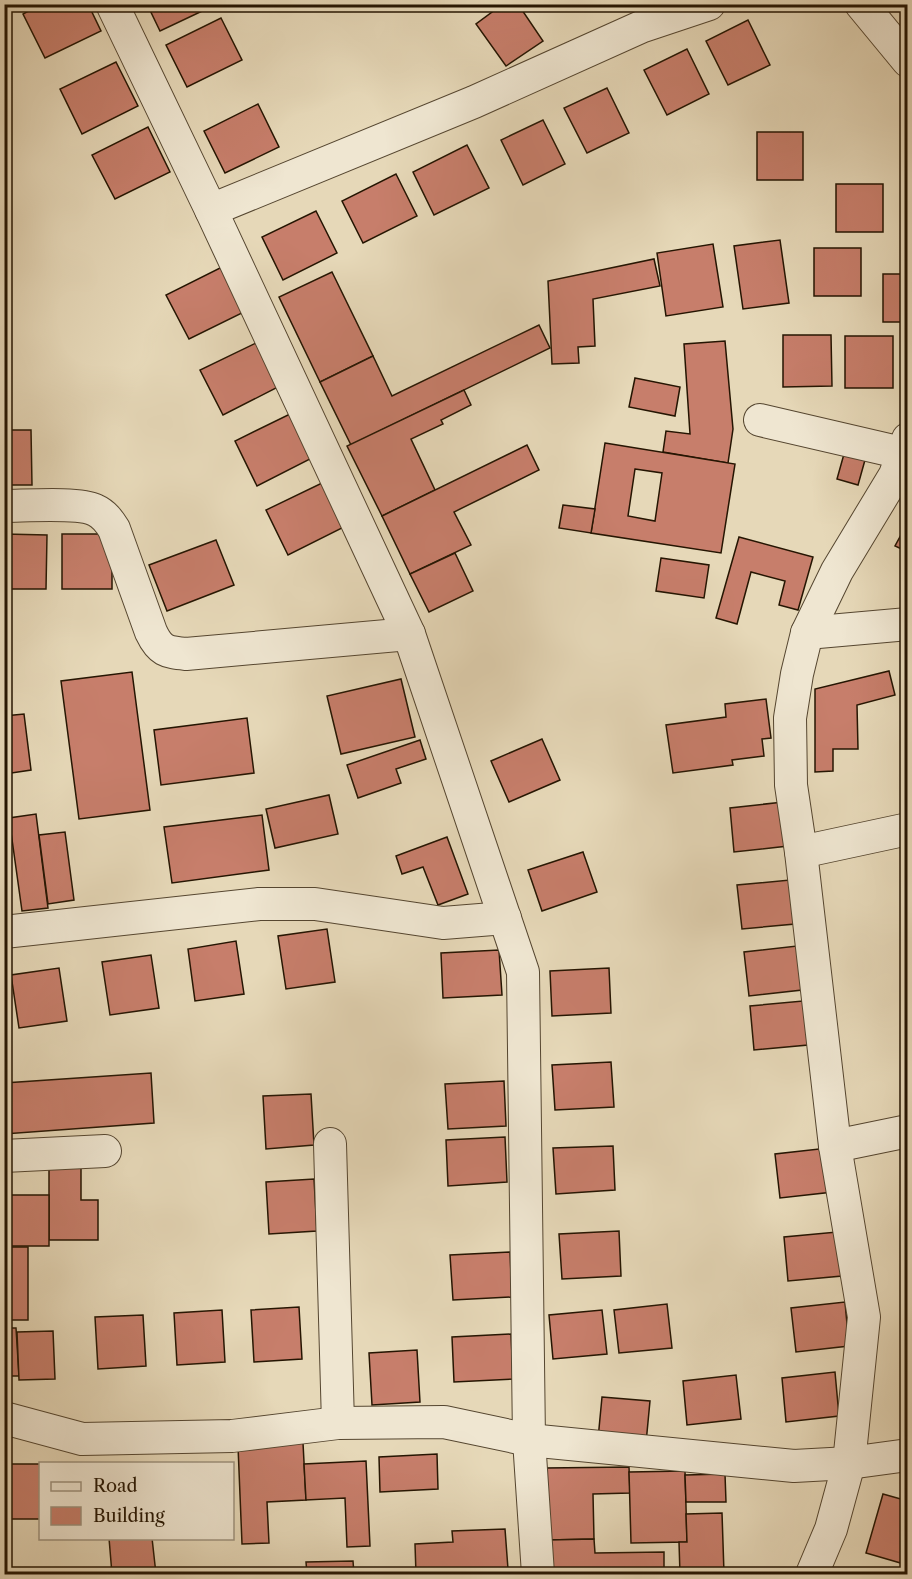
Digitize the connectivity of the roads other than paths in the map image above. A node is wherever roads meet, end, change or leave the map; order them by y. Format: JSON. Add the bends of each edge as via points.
{"nodes":[{"id":1,"x":112,"y":4,"type":"edge"},
{"id":2,"x":710,"y":4,"type":"edge"},
{"id":3,"x":861,"y":4,"type":"edge"},
{"id":4,"x":908,"y":61,"type":"edge"},
{"id":5,"x":212,"y":210,"type":"junction"},
{"id":6,"x":760,"y":420,"type":"dead end"},
{"id":7,"x":905,"y":446,"type":"edge"},
{"id":8,"x":4,"y":506,"type":"edge"},
{"id":9,"x":908,"y":624,"type":"edge"},
{"id":10,"x":807,"y":633,"type":"junction"},
{"id":11,"x":409,"y":634,"type":"junction"},
{"id":12,"x":908,"y":829,"type":"edge"},
{"id":13,"x":801,"y":852,"type":"junction"},
{"id":14,"x":505,"y":918,"type":"junction"},
{"id":15,"x":4,"y":932,"type":"edge"},
{"id":16,"x":908,"y":1131,"type":"edge"},
{"id":17,"x":330,"y":1144,"type":"dead end"},
{"id":18,"x":835,"y":1146,"type":"junction"},
{"id":19,"x":105,"y":1150,"type":"dead end"},
{"id":20,"x":4,"y":1155,"type":"edge"},
{"id":21,"x":4,"y":1418,"type":"edge"},
{"id":22,"x":338,"y":1422,"type":"junction"},
{"id":23,"x":529,"y":1440,"type":"junction"},
{"id":24,"x":908,"y":1455,"type":"edge"},
{"id":25,"x":849,"y":1463,"type":"junction"},
{"id":26,"x":538,"y":1575,"type":"edge"},
{"id":27,"x":812,"y":1575,"type":"edge"}],
"edges":[{"from":1,"to":5,"type":"street"},
{"from":2,"to":5,"type":"street","via":[[644,26],[474,102]]},
{"from":3,"to":4,"type":"street"},
{"from":5,"to":11,"type":"street"},
{"from":6,"to":7,"type":"street"},
{"from":7,"to":10,"type":"street","via":[[895,475],[837,571]]},
{"from":8,"to":11,"type":"street","via":[[81,506],[106,516],[157,645],[169,652],[186,654]]},
{"from":9,"to":10,"type":"street"},
{"from":10,"to":13,"type":"street","via":[[790,718],[791,785]]},
{"from":11,"to":14,"type":"street"},
{"from":12,"to":13,"type":"street"},
{"from":13,"to":18,"type":"street"},
{"from":14,"to":15,"type":"street","via":[[442,923],[315,904],[259,903]]},
{"from":14,"to":23,"type":"street","via":[[523,972]]},
{"from":16,"to":18,"type":"street"},
{"from":17,"to":22,"type":"street"},
{"from":18,"to":25,"type":"street","via":[[864,1317]]},
{"from":19,"to":20,"type":"street"},
{"from":21,"to":22,"type":"street","via":[[82,1439],[232,1436]]},
{"from":22,"to":23,"type":"street","via":[[444,1422]]},
{"from":23,"to":25,"type":"street","via":[[794,1466]]},
{"from":23,"to":26,"type":"street"},
{"from":24,"to":25,"type":"street"},
{"from":25,"to":27,"type":"street","via":[[831,1530]]}]}
